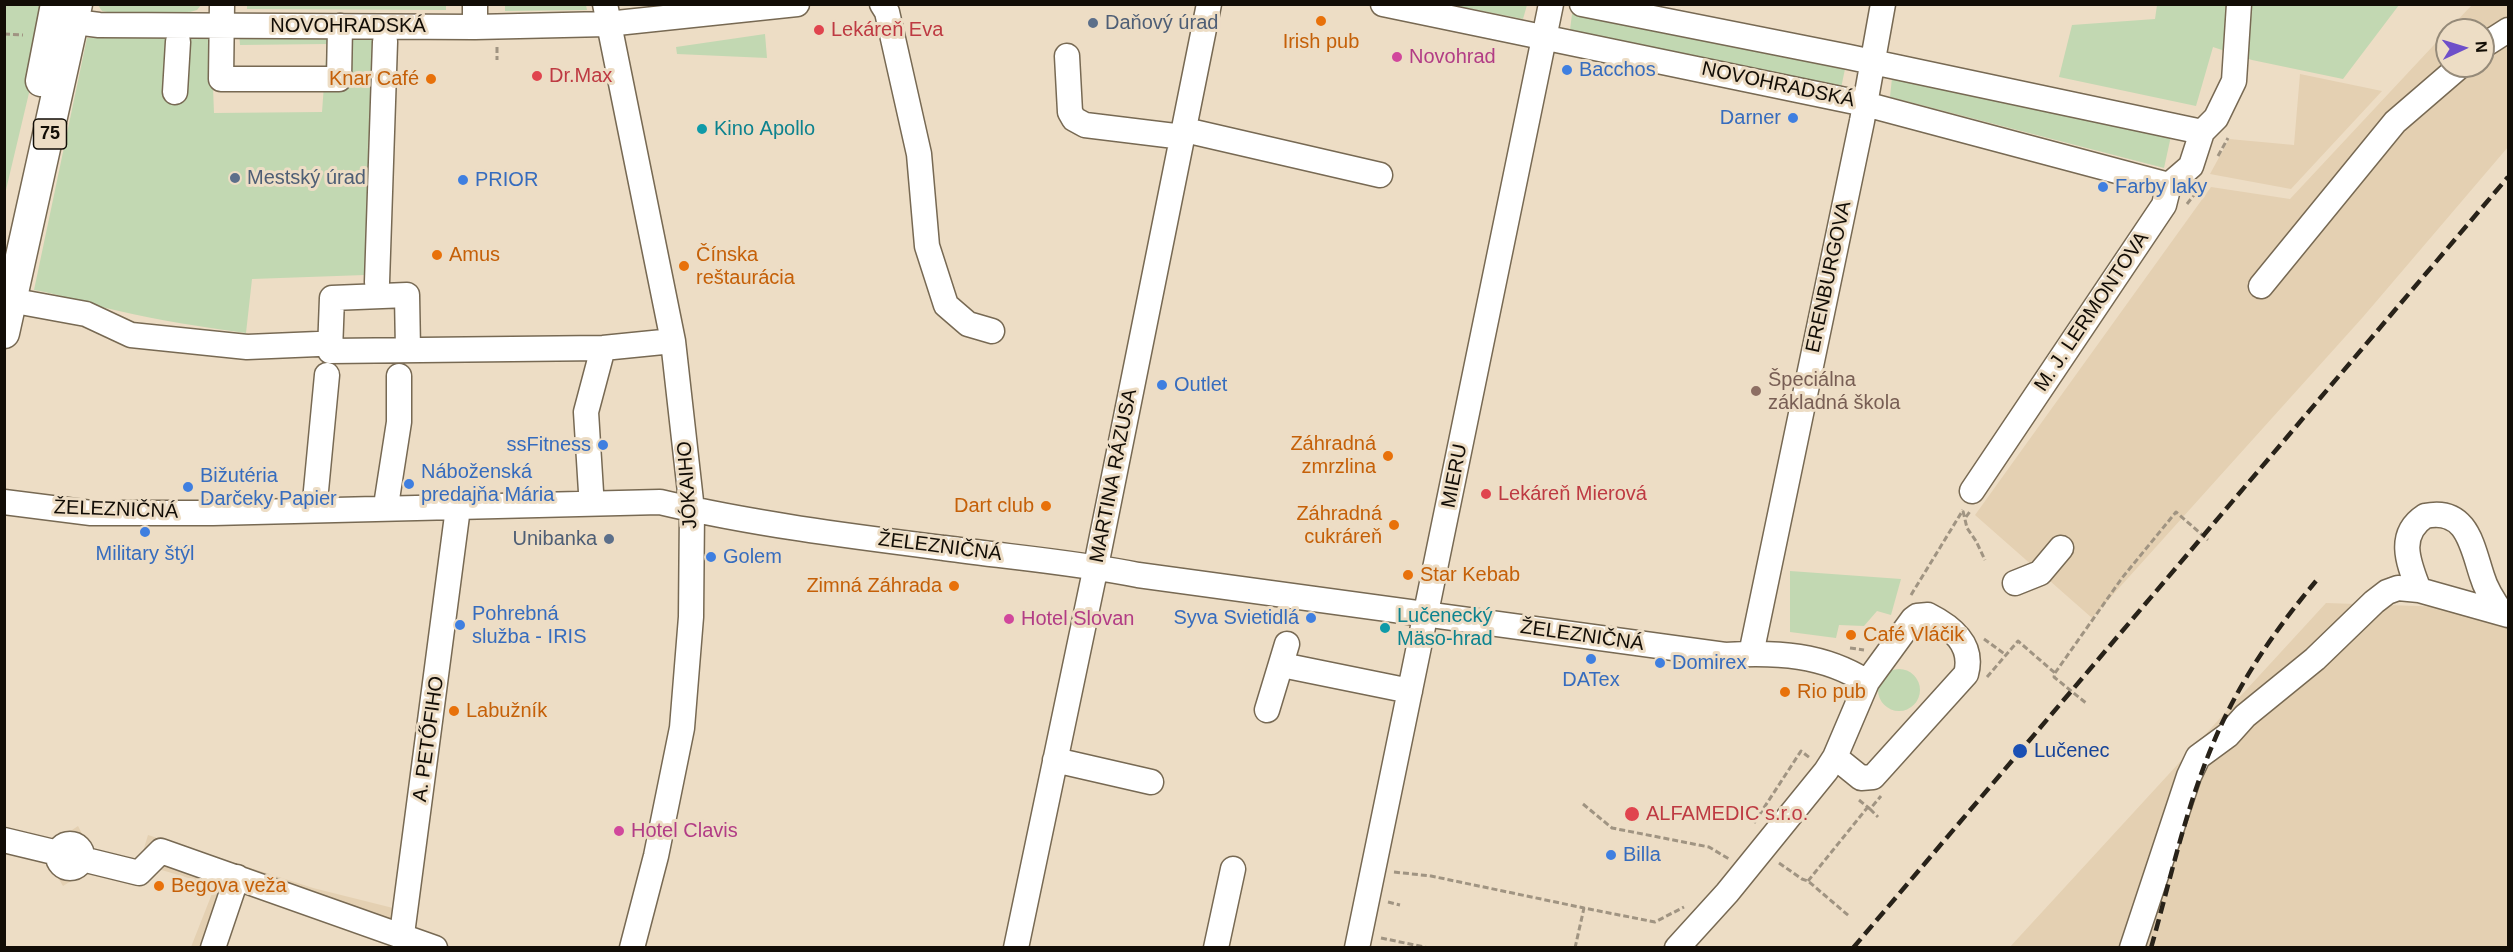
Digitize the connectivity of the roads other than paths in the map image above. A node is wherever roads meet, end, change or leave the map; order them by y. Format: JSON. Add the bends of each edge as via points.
{"nodes":[{"id":1,"x":797,"y":4,"type":"edge"},
{"id":2,"x":882,"y":4,"type":"edge"},
{"id":3,"x":1209,"y":4,"type":"edge"},
{"id":4,"x":1383,"y":4,"type":"edge"},
{"id":5,"x":1551,"y":4,"type":"edge"},
{"id":6,"x":1582,"y":4,"type":"edge"},
{"id":7,"x":1883,"y":4,"type":"edge"},
{"id":8,"x":2239,"y":4,"type":"edge"},
{"id":9,"x":66,"y":10,"type":"edge"},
{"id":10,"x":606,"y":14,"type":"edge"},
{"id":11,"x":222,"y":15,"type":"edge"},
{"id":12,"x":475,"y":16,"type":"edge"},
{"id":13,"x":340,"y":26,"type":"junction"},
{"id":14,"x":2508,"y":30,"type":"edge"},
{"id":15,"x":1544,"y":36,"type":"junction"},
{"id":16,"x":2495,"y":38,"type":"edge"},
{"id":17,"x":178,"y":42,"type":"dead end"},
{"id":18,"x":385,"y":42,"type":"dead end"},
{"id":19,"x":1067,"y":56,"type":"dead end"},
{"id":20,"x":1873,"y":62,"type":"junction"},
{"id":21,"x":2446,"y":78,"type":"edge"},
{"id":22,"x":175,"y":92,"type":"dead end"},
{"id":23,"x":1865,"y":104,"type":"junction"},
{"id":24,"x":2202,"y":132,"type":"junction"},
{"id":25,"x":1184,"y":134,"type":"junction"},
{"id":26,"x":1380,"y":175,"type":"dead end"},
{"id":27,"x":2169,"y":185,"type":"junction"},
{"id":28,"x":4,"y":241,"type":"edge"},
{"id":29,"x":377,"y":282,"type":"dead end"},
{"id":30,"x":2261,"y":286,"type":"dead end"},
{"id":31,"x":11,"y":314,"type":"edge"},
{"id":32,"x":992,"y":331,"type":"dead end"},
{"id":33,"x":440,"y":335,"type":"dead end"},
{"id":34,"x":673,"y":341,"type":"junction"},
{"id":35,"x":318,"y":344,"type":"dead end"},
{"id":36,"x":641,"y":344,"type":"junction"},
{"id":37,"x":603,"y":348,"type":"junction"},
{"id":38,"x":408,"y":350,"type":"dead end"},
{"id":39,"x":327,"y":375,"type":"dead end"},
{"id":40,"x":399,"y":376,"type":"dead end"},
{"id":41,"x":591,"y":492,"type":"dead end"},
{"id":42,"x":387,"y":499,"type":"dead end"},
{"id":43,"x":1967,"y":500,"type":"road end"},
{"id":44,"x":315,"y":501,"type":"dead end"},
{"id":45,"x":4,"y":502,"type":"edge"},
{"id":46,"x":458,"y":508,"type":"junction"},
{"id":47,"x":692,"y":510,"type":"junction"},
{"id":48,"x":2061,"y":548,"type":"dead end"},
{"id":49,"x":1096,"y":567,"type":"junction"},
{"id":50,"x":2015,"y":583,"type":"dead end"},
{"id":51,"x":2420,"y":590,"type":"junction"},
{"id":52,"x":2505,"y":614,"type":"edge"},
{"id":53,"x":1426,"y":615,"type":"junction"},
{"id":54,"x":1751,"y":654,"type":"junction"},
{"id":55,"x":1867,"y":682,"type":"junction"},
{"id":56,"x":1410,"y":691,"type":"junction"},
{"id":57,"x":1267,"y":710,"type":"dead end"},
{"id":58,"x":1835,"y":758,"type":"junction"},
{"id":59,"x":1055,"y":760,"type":"junction"},
{"id":60,"x":1151,"y":782,"type":"dead end"},
{"id":61,"x":4,"y":840,"type":"edge"},
{"id":62,"x":1233,"y":868,"type":"dead end"},
{"id":63,"x":237,"y":877,"type":"junction"},
{"id":64,"x":402,"y":934,"type":"junction"},
{"id":65,"x":213,"y":948,"type":"edge"},
{"id":66,"x":435,"y":948,"type":"edge"},
{"id":67,"x":632,"y":948,"type":"edge"},
{"id":68,"x":1016,"y":948,"type":"edge"},
{"id":69,"x":1216,"y":948,"type":"edge"},
{"id":70,"x":1357,"y":948,"type":"edge"},
{"id":71,"x":1677,"y":948,"type":"edge"},
{"id":72,"x":2133,"y":948,"type":"edge"}],
"edges":[{"from":1,"to":10,"type":"street","name":"NOVOHRADSKÁ"},
{"from":2,"to":32,"type":"street","via":[[919,154],[927,246],[946,305],[968,324]]},
{"from":3,"to":25,"type":"street","name":"MARTINA RÁZUSA"},
{"from":4,"to":15,"type":"street","name":"NOVOHRADSKÁ"},
{"from":5,"to":15,"type":"street","name":"MIERU"},
{"from":6,"to":20,"type":"street","name":"NOVOHRADSKÁ"},
{"from":7,"to":20,"type":"street","name":"ERENBURGOVA"},
{"from":8,"to":24,"type":"street","via":[[2234,81],[2216,118]]},
{"from":9,"to":11,"type":"street","name":"NOVOHRADSKÁ","via":[[124,26]]},
{"from":9,"to":28,"type":"main road","number":"75","via":[[46,60]]},
{"from":9,"to":31,"type":"main road","number":"75"},
{"from":10,"to":12,"type":"street","name":"NOVOHRADSKÁ"},
{"from":10,"to":34,"type":"street","name":"JÓKAIHO"},
{"from":11,"to":13,"type":"street","name":"NOVOHRADSKÁ"},
{"from":11,"to":13,"type":"street","via":[[221,79],[339,79]]},
{"from":12,"to":13,"type":"street","name":"NOVOHRADSKÁ"},
{"from":14,"to":16,"type":"street"},
{"from":15,"to":23,"type":"street","name":"NOVOHRADSKÁ"},
{"from":15,"to":53,"type":"street","name":"MIERU"},
{"from":17,"to":22,"type":"street"},
{"from":18,"to":29,"type":"street"},
{"from":19,"to":25,"type":"street","via":[[1070,112],[1074,119],[1085,125]]},
{"from":20,"to":23,"type":"street","name":"ERENBURGOVA"},
{"from":20,"to":24,"type":"street","name":"NOVOHRADSKÁ"},
{"from":21,"to":30,"type":"street","via":[[2395,122]]},
{"from":23,"to":27,"type":"street","name":"NOVOHRADSKÁ"},
{"from":23,"to":54,"type":"street","name":"ERENBURGOVA"},
{"from":24,"to":27,"type":"street","name":"M. J. LERMONTOVA","via":[[2191,166]]},
{"from":25,"to":26,"type":"street"},
{"from":25,"to":49,"type":"street","name":"MARTINA RÁZUSA"},
{"from":27,"to":43,"type":"street","name":"M. J. LERMONTOVA","via":[[2164,205]]},
{"from":31,"to":35,"type":"street","via":[[86,314],[131,335],[248,347]]},
{"from":33,"to":36,"type":"street","via":[[615,337]]},
{"from":34,"to":36,"type":"street"},
{"from":34,"to":47,"type":"street","name":"JÓKAIHO"},
{"from":36,"to":37,"type":"street"},
{"from":37,"to":38,"type":"street"},
{"from":37,"to":41,"type":"street","via":[[586,412]]},
{"from":39,"to":44,"type":"street"},
{"from":40,"to":42,"type":"street","via":[[399,422]]},
{"from":45,"to":46,"type":"street","name":"ŽELEZNIČNÁ","via":[[91,513]]},
{"from":46,"to":47,"type":"street","name":"ŽELEZNIČNÁ","via":[[660,502]]},
{"from":46,"to":64,"type":"street","name":"A. PETŐFIHO"},
{"from":47,"to":49,"type":"street","name":"ŽELEZNIČNÁ"},
{"from":47,"to":67,"type":"street","name":"JÓKAIHO","via":[[691,617],[682,728],[656,856]]},
{"from":48,"to":50,"type":"street","via":[[2040,573]]},
{"from":49,"to":53,"type":"street","name":"ŽELEZNIČNÁ"},
{"from":49,"to":59,"type":"street","name":"MARTINA RÁZUSA"},
{"from":51,"to":52,"type":"street"},
{"from":51,"to":52,"type":"street","via":[[2406,552],[2407,539],[2411,529],[2425,516],[2445,515],[2455,520],[2471,540],[2482,577]]},
{"from":51,"to":72,"type":"street","via":[[2398,588],[2387,592],[2228,735],[2198,757]]},
{"from":53,"to":54,"type":"street","name":"ŽELEZNIČNÁ","via":[[1725,655]]},
{"from":53,"to":56,"type":"street","name":"MIERU"},
{"from":54,"to":55,"type":"street","name":"ŽELEZNIČNÁ","via":[[1828,662]]},
{"from":55,"to":58,"type":"street"},
{"from":55,"to":58,"type":"street","via":[[1917,616],[1933,617],[1960,638],[1967,650],[1966,674],[1873,777],[1861,778]]},
{"from":56,"to":57,"type":"street","via":[[1285,655]]},
{"from":56,"to":70,"type":"street","name":"MIERU"},
{"from":58,"to":71,"type":"street","via":[[1727,893]]},
{"from":59,"to":60,"type":"street"},
{"from":59,"to":68,"type":"street","name":"MARTINA RÁZUSA"},
{"from":61,"to":63,"type":"street","via":[[58,853],[65,867],[75,867],[82,859],[139,873],[161,851]]},
{"from":62,"to":69,"type":"street"},
{"from":63,"to":64,"type":"street"},
{"from":63,"to":65,"type":"street"},
{"from":64,"to":66,"type":"street"}]}
